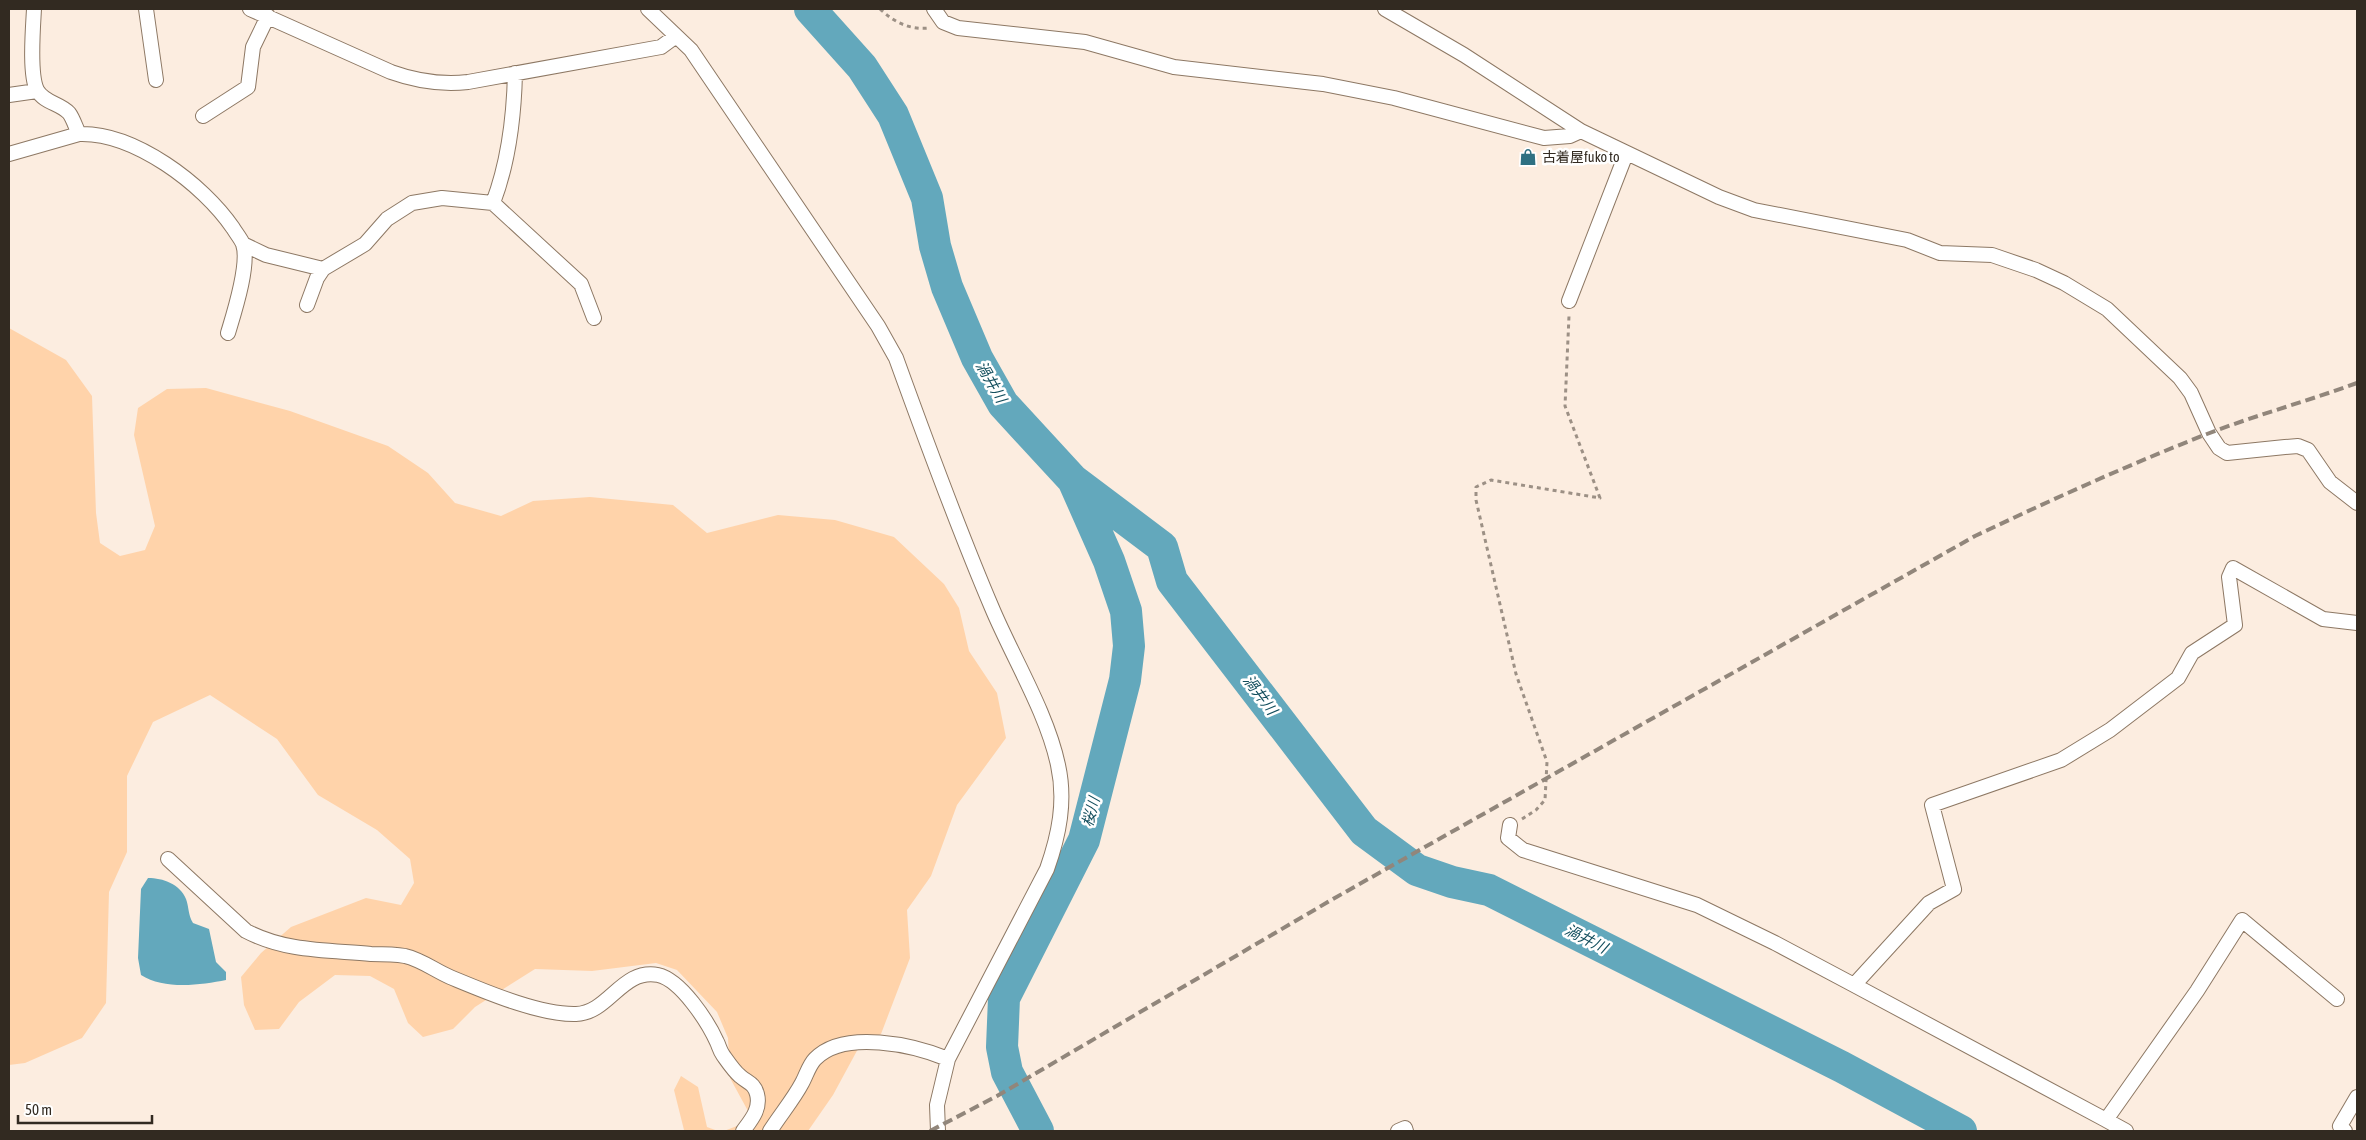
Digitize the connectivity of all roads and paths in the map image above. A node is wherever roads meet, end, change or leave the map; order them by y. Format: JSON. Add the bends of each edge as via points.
{"nodes":[{"id":1,"x":34,"y":9,"type":"edge"},
{"id":2,"x":146,"y":9,"type":"edge"},
{"id":3,"x":250,"y":9,"type":"edge"},
{"id":4,"x":648,"y":9,"type":"edge"},
{"id":5,"x":880,"y":9,"type":"edge"},
{"id":6,"x":934,"y":9,"type":"edge"},
{"id":7,"x":1385,"y":9,"type":"edge"},
{"id":8,"x":268,"y":16,"type":"junction"},
{"id":9,"x":943,"y":22,"type":"junction"},
{"id":10,"x":676,"y":36,"type":"junction"},
{"id":11,"x":515,"y":73,"type":"junction"},
{"id":12,"x":156,"y":80,"type":"dead end"},
{"id":13,"x":37,"y":91,"type":"junction"},
{"id":14,"x":9,"y":95,"type":"edge"},
{"id":15,"x":203,"y":116,"type":"dead end"},
{"id":16,"x":1581,"y":130,"type":"junction"},
{"id":17,"x":79,"y":134,"type":"junction"},
{"id":18,"x":10,"y":153,"type":"edge"},
{"id":19,"x":1626,"y":154,"type":"junction"},
{"id":20,"x":494,"y":203,"type":"junction"},
{"id":21,"x":243,"y":244,"type":"junction"},
{"id":22,"x":323,"y":269,"type":"junction"},
{"id":23,"x":1570,"y":301,"type":"joint"},
{"id":24,"x":307,"y":305,"type":"dead end"},
{"id":25,"x":594,"y":318,"type":"dead end"},
{"id":26,"x":228,"y":333,"type":"dead end"},
{"id":27,"x":2357,"y":503,"type":"edge"},
{"id":28,"x":2357,"y":623,"type":"edge"},
{"id":29,"x":1510,"y":825,"type":"joint"},
{"id":30,"x":168,"y":859,"type":"dead end"},
{"id":31,"x":1854,"y":985,"type":"junction"},
{"id":32,"x":2337,"y":999,"type":"dead end"},
{"id":33,"x":948,"y":1059,"type":"junction"},
{"id":34,"x":2357,"y":1097,"type":"edge"},
{"id":35,"x":2106,"y":1120,"type":"junction"},
{"id":36,"x":743,"y":1131,"type":"edge"},
{"id":37,"x":770,"y":1131,"type":"edge"},
{"id":38,"x":938,"y":1131,"type":"edge"},
{"id":39,"x":1398,"y":1131,"type":"edge"},
{"id":40,"x":1406,"y":1131,"type":"edge"},
{"id":41,"x":2126,"y":1131,"type":"edge"},
{"id":42,"x":2345,"y":1131,"type":"edge"}],
"edges":[{"from":1,"to":13,"type":"street","via":[[32,40]]},
{"from":2,"to":12,"type":"street"},
{"from":3,"to":8,"type":"street"},
{"from":4,"to":10,"type":"street"},
{"from":5,"to":9,"type":"path","via":[[902,25],[926,28]]},
{"from":6,"to":9,"type":"street"},
{"from":7,"to":16,"type":"street"},
{"from":8,"to":11,"type":"street","via":[[407,78],[450,83]]},
{"from":8,"to":15,"type":"street","via":[[253,47],[248,87]]},
{"from":9,"to":16,"type":"street","via":[[958,28],[1085,42],[1174,67],[1323,84],[1394,98],[1544,138],[1570,136]]},
{"from":10,"to":11,"type":"street","via":[[661,47]]},
{"from":10,"to":33,"type":"street","via":[[696,58],[878,326],[896,358],[992,608],[1051,739],[1058,767],[1061,815],[1047,869]]},
{"from":11,"to":20,"type":"street","via":[[509,145]]},
{"from":13,"to":14,"type":"street"},
{"from":13,"to":17,"type":"street","via":[[69,113]]},
{"from":16,"to":19,"type":"street"},
{"from":17,"to":18,"type":"street"},
{"from":17,"to":21,"type":"street","via":[[106,137],[166,164],[223,214]]},
{"from":19,"to":23,"type":"street"},
{"from":19,"to":27,"type":"street","via":[[1754,210],[1907,240],[1940,253],[1992,254],[2057,280],[2108,309],[2180,378],[2219,448],[2227,453],[2298,446],[2308,450],[2330,482]]},
{"from":20,"to":22,"type":"street","via":[[442,198],[412,202],[387,219],[365,244]]},
{"from":20,"to":25,"type":"street","via":[[581,284]]},
{"from":21,"to":22,"type":"street","via":[[266,255]]},
{"from":21,"to":26,"type":"street","via":[[239,293]]},
{"from":22,"to":24,"type":"street"},
{"from":23,"to":29,"type":"path","via":[[1565,406],[1600,498],[1491,480],[1476,487],[1476,500],[1516,674],[1547,762],[1545,800],[1536,810]]},
{"from":28,"to":31,"type":"street","via":[[2323,619],[2233,568],[2229,577],[2235,625],[2192,653],[2178,678],[2110,730],[2061,760],[1932,805],[1954,889],[1930,902]]},
{"from":29,"to":31,"type":"street","via":[[1508,838],[1523,850],[1697,905]]},
{"from":30,"to":36,"type":"street","via":[[246,931],[260,938],[288,948],[404,956],[448,976],[543,1010],[577,1014],[597,1008],[621,985],[642,975],[659,975],[694,1003],[722,1053],[740,1076],[753,1084],[758,1096],[756,1113]]},
{"from":31,"to":35,"type":"street"},
{"from":32,"to":35,"type":"street","via":[[2242,920],[2197,991]]},
{"from":33,"to":37,"type":"street","via":[[929,1051],[880,1042],[842,1045],[826,1051],[814,1060]]},
{"from":33,"to":38,"type":"street","via":[[937,1105]]},
{"from":34,"to":42,"type":"street","via":[[2340,1126]]},
{"from":35,"to":41,"type":"street"},
{"from":39,"to":40,"type":"street","via":[[1405,1128]]}]}
